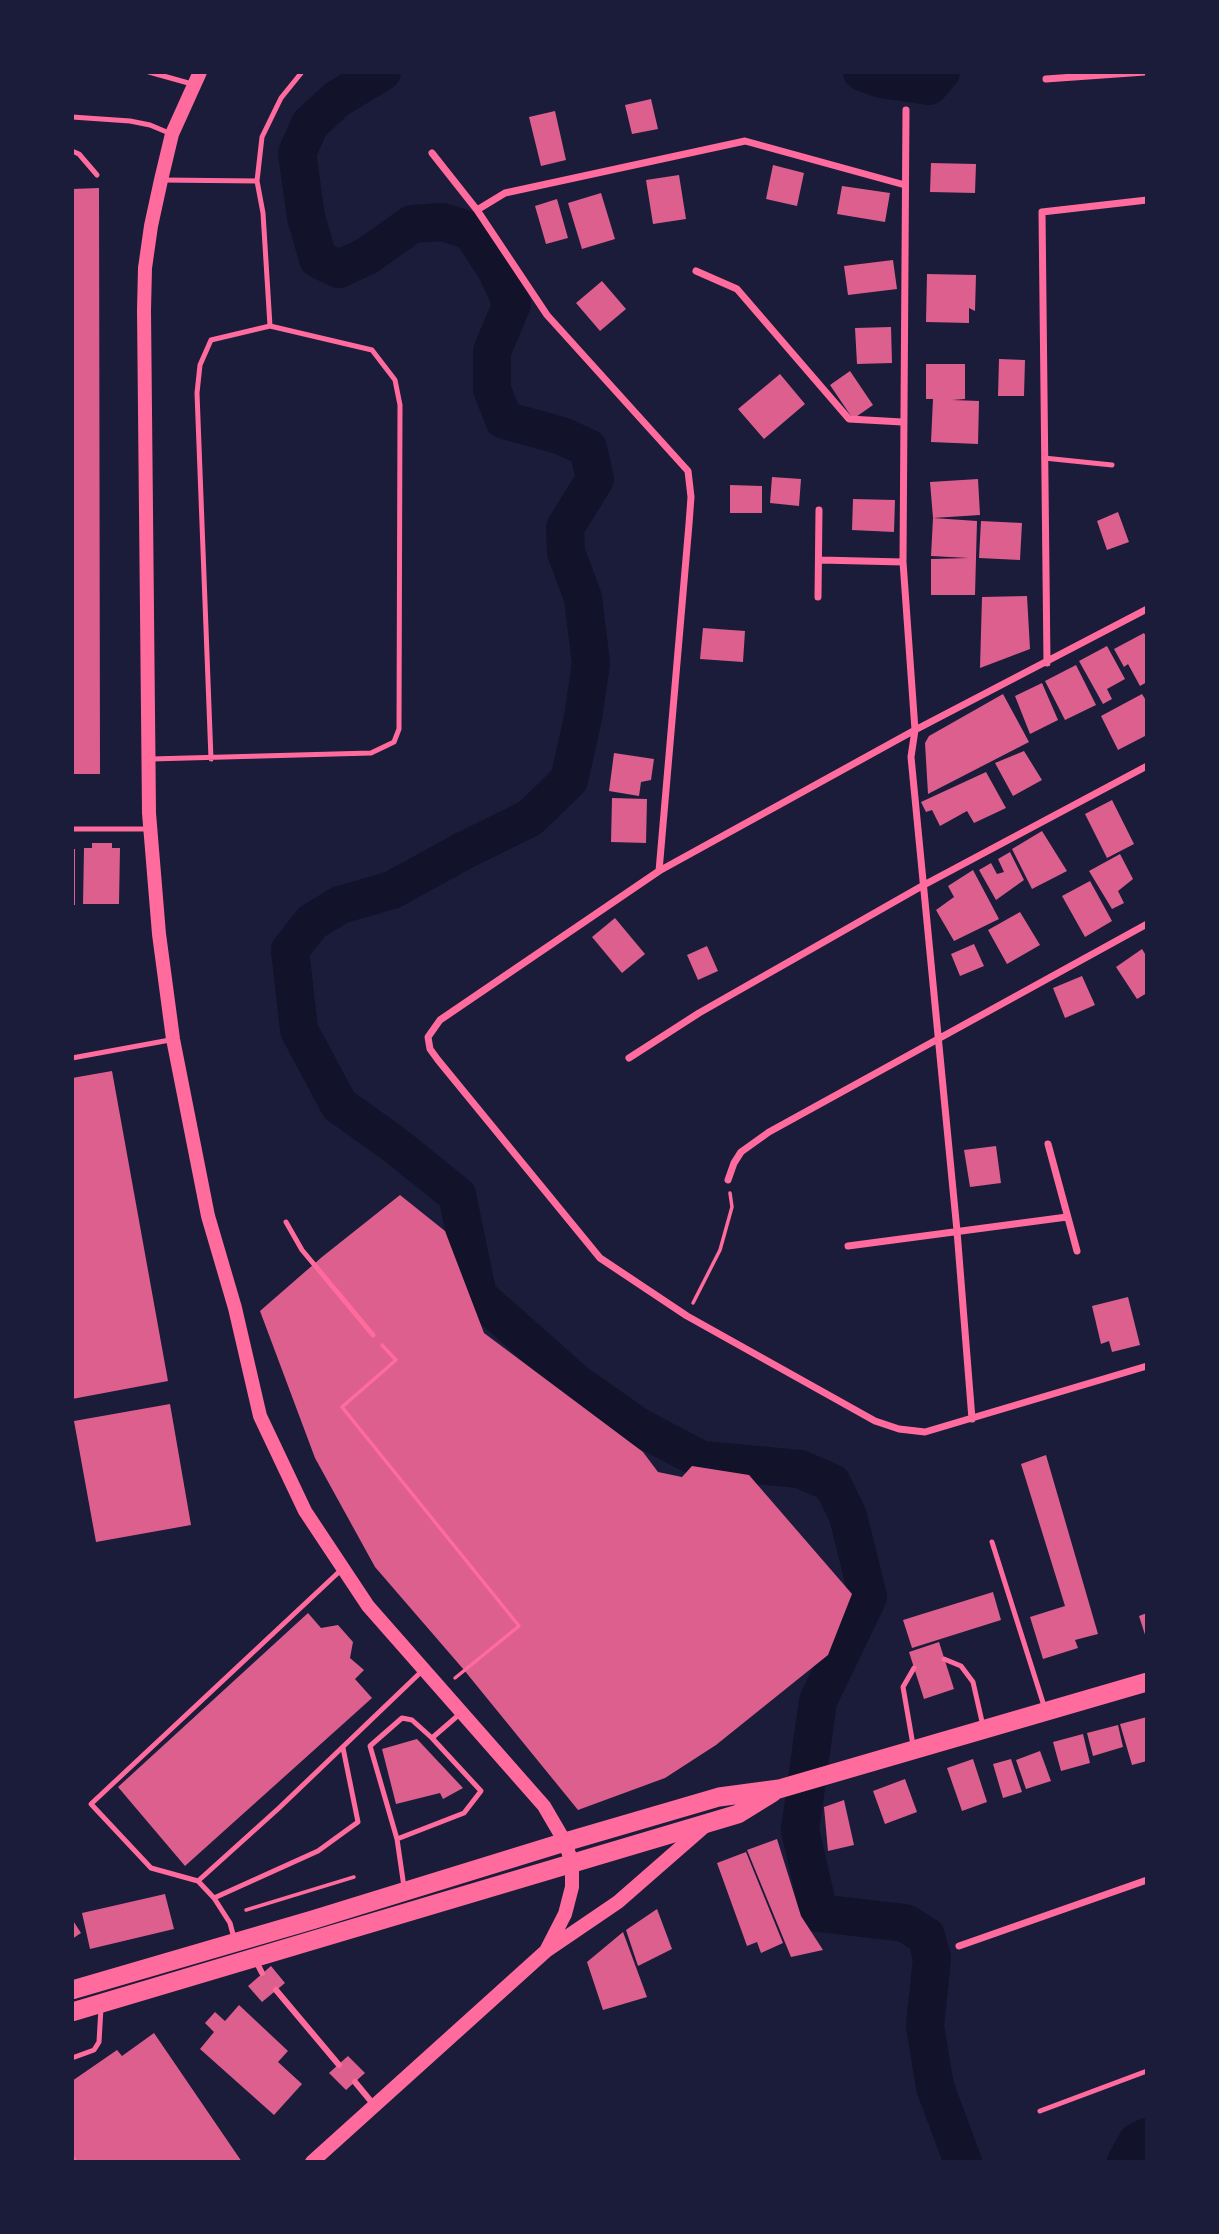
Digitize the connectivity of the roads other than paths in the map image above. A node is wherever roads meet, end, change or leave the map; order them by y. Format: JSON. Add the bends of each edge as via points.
{"nodes":[{"id":1,"x":149,"y":72,"type":"edge"},
{"id":2,"x":302,"y":72,"type":"edge"},
{"id":3,"x":1145,"y":72,"type":"edge"},
{"id":4,"x":196,"y":78,"type":"edge"},
{"id":5,"x":1046,"y":79,"type":"dead end"},
{"id":6,"x":906,"y":110,"type":"dead end"},
{"id":7,"x":72,"y":117,"type":"edge"},
{"id":8,"x":172,"y":134,"type":"junction"},
{"id":9,"x":72,"y":150,"type":"edge"},
{"id":10,"x":432,"y":153,"type":"dead end"},
{"id":11,"x":97,"y":175,"type":"dead end"},
{"id":12,"x":161,"y":180,"type":"junction"},
{"id":13,"x":257,"y":181,"type":"junction"},
{"id":14,"x":905,"y":185,"type":"junction"},
{"id":15,"x":1147,"y":200,"type":"edge"},
{"id":16,"x":477,"y":210,"type":"junction"},
{"id":17,"x":696,"y":271,"type":"dead end"},
{"id":18,"x":270,"y":326,"type":"junction"},
{"id":19,"x":902,"y":422,"type":"junction"},
{"id":20,"x":1044,"y":458,"type":"junction"},
{"id":21,"x":1112,"y":465,"type":"dead end"},
{"id":22,"x":819,"y":510,"type":"dead end"},
{"id":23,"x":820,"y":560,"type":"junction"},
{"id":24,"x":903,"y":562,"type":"junction"},
{"id":25,"x":818,"y":597,"type":"dead end"},
{"id":26,"x":1147,"y":609,"type":"edge"},
{"id":27,"x":1047,"y":663,"type":"junction"},
{"id":28,"x":915,"y":730,"type":"junction"},
{"id":29,"x":211,"y":759,"type":"junction"},
{"id":30,"x":148,"y":760,"type":"junction"},
{"id":31,"x":1147,"y":766,"type":"edge"},
{"id":32,"x":72,"y":829,"type":"edge"},
{"id":33,"x":150,"y":829,"type":"junction"},
{"id":34,"x":659,"y":871,"type":"junction"},
{"id":35,"x":922,"y":886,"type":"junction"},
{"id":36,"x":1147,"y":924,"type":"edge"},
{"id":37,"x":938,"y":1037,"type":"junction"},
{"id":38,"x":173,"y":1039,"type":"junction"},
{"id":39,"x":72,"y":1058,"type":"edge"},
{"id":40,"x":629,"y":1058,"type":"dead end"},
{"id":41,"x":1048,"y":1144,"type":"dead end"},
{"id":42,"x":728,"y":1180,"type":"road end"},
{"id":43,"x":1067,"y":1217,"type":"junction"},
{"id":44,"x":286,"y":1222,"type":"dead end"},
{"id":45,"x":957,"y":1231,"type":"junction"},
{"id":46,"x":848,"y":1246,"type":"dead end"},
{"id":47,"x":1077,"y":1251,"type":"dead end"},
{"id":48,"x":373,"y":1335,"type":"road end"},
{"id":49,"x":1147,"y":1366,"type":"edge"},
{"id":50,"x":972,"y":1419,"type":"junction"},
{"id":51,"x":992,"y":1542,"type":"dead end"},
{"id":52,"x":342,"y":1569,"type":"junction"},
{"id":53,"x":944,"y":1659,"type":"dead end"},
{"id":54,"x":914,"y":1668,"type":"dead end"},
{"id":55,"x":425,"y":1669,"type":"junction"},
{"id":56,"x":1147,"y":1682,"type":"edge"},
{"id":57,"x":1046,"y":1711,"type":"junction"},
{"id":58,"x":462,"y":1712,"type":"junction"},
{"id":59,"x":984,"y":1730,"type":"junction"},
{"id":60,"x":432,"y":1738,"type":"junction"},
{"id":61,"x":343,"y":1748,"type":"junction"},
{"id":62,"x":914,"y":1750,"type":"junction"},
{"id":63,"x":779,"y":1789,"type":"junction"},
{"id":64,"x":709,"y":1823,"type":"junction"},
{"id":65,"x":397,"y":1839,"type":"junction"},
{"id":66,"x":565,"y":1842,"type":"junction"},
{"id":67,"x":572,"y":1863,"type":"junction"},
{"id":68,"x":1147,"y":1880,"type":"edge"},
{"id":69,"x":198,"y":1881,"type":"junction"},
{"id":70,"x":405,"y":1892,"type":"junction"},
{"id":71,"x":214,"y":1898,"type":"junction"},
{"id":72,"x":410,"y":1913,"type":"junction"},
{"id":73,"x":235,"y":1943,"type":"junction"},
{"id":74,"x":959,"y":1946,"type":"dead end"},
{"id":75,"x":546,"y":1951,"type":"junction"},
{"id":76,"x":252,"y":1964,"type":"junction"},
{"id":77,"x":95,"y":1983,"type":"junction"},
{"id":78,"x":72,"y":1990,"type":"edge"},
{"id":79,"x":276,"y":1990,"type":"dead end"},
{"id":80,"x":101,"y":2004,"type":"junction"},
{"id":81,"x":72,"y":2012,"type":"edge"},
{"id":82,"x":72,"y":2058,"type":"edge"},
{"id":83,"x":339,"y":2064,"type":"dead end"},
{"id":84,"x":1147,"y":2071,"type":"edge"},
{"id":85,"x":355,"y":2082,"type":"dead end"},
{"id":86,"x":374,"y":2106,"type":"junction"},
{"id":87,"x":1040,"y":2111,"type":"dead end"},
{"id":88,"x":312,"y":2162,"type":"edge"}],
"edges":[{"from":1,"to":4,"type":"lane"},
{"from":2,"to":13,"type":"lane","via":[[281,98],[262,137]]},
{"from":3,"to":5,"type":"street"},
{"from":4,"to":8,"type":"main road"},
{"from":6,"to":14,"type":"street"},
{"from":7,"to":8,"type":"lane","via":[[130,121]]},
{"from":8,"to":12,"type":"main road"},
{"from":9,"to":11,"type":"lane"},
{"from":10,"to":16,"type":"street"},
{"from":12,"to":13,"type":"lane"},
{"from":12,"to":30,"type":"main road","via":[[145,268],[144,310]]},
{"from":13,"to":18,"type":"lane"},
{"from":14,"to":16,"type":"street","via":[[745,141],[505,193]]},
{"from":14,"to":19,"type":"street"},
{"from":15,"to":20,"type":"street","via":[[1042,212]]},
{"from":16,"to":34,"type":"street","via":[[547,315],[688,471],[691,497]]},
{"from":17,"to":19,"type":"street","via":[[737,289],[849,419]]},
{"from":18,"to":29,"type":"lane","via":[[211,340],[200,365],[197,393]]},
{"from":18,"to":29,"type":"lane","via":[[372,351],[395,380],[400,405],[399,729],[394,742],[371,753]]},
{"from":19,"to":24,"type":"street"},
{"from":20,"to":21,"type":"lane"},
{"from":20,"to":27,"type":"street"},
{"from":22,"to":23,"type":"street"},
{"from":23,"to":24,"type":"street"},
{"from":23,"to":25,"type":"street"},
{"from":24,"to":28,"type":"street"},
{"from":26,"to":27,"type":"street"},
{"from":27,"to":28,"type":"street"},
{"from":28,"to":34,"type":"street"},
{"from":28,"to":35,"type":"street","via":[[911,757]]},
{"from":29,"to":30,"type":"lane"},
{"from":30,"to":33,"type":"main road"},
{"from":31,"to":35,"type":"street"},
{"from":32,"to":33,"type":"lane"},
{"from":33,"to":38,"type":"main road"},
{"from":34,"to":50,"type":"street","via":[[440,1020],[428,1037],[430,1049],[600,1258],[687,1316],[875,1421],[925,1432]]},
{"from":35,"to":37,"type":"street"},
{"from":35,"to":40,"type":"street"},
{"from":36,"to":37,"type":"street"},
{"from":37,"to":42,"type":"street","via":[[769,1132],[741,1152]]},
{"from":37,"to":45,"type":"street"},
{"from":38,"to":39,"type":"lane"},
{"from":38,"to":52,"type":"main road","via":[[208,1216],[260,1416],[305,1511]]},
{"from":41,"to":43,"type":"street"},
{"from":43,"to":45,"type":"street"},
{"from":43,"to":47,"type":"street"},
{"from":44,"to":48,"type":"lane","via":[[302,1250]]},
{"from":45,"to":46,"type":"street"},
{"from":45,"to":50,"type":"street"},
{"from":49,"to":50,"type":"street"},
{"from":51,"to":57,"type":"lane"},
{"from":52,"to":55,"type":"main road","via":[[368,1606]]},
{"from":52,"to":69,"type":"lane","via":[[91,1804],[151,1868]]},
{"from":53,"to":59,"type":"lane","via":[[961,1666],[973,1682]]},
{"from":54,"to":62,"type":"lane","via":[[903,1687]]},
{"from":55,"to":58,"type":"main road"},
{"from":55,"to":61,"type":"lane"},
{"from":56,"to":57,"type":"highway"},
{"from":57,"to":59,"type":"highway"},
{"from":58,"to":60,"type":"lane"},
{"from":58,"to":66,"type":"main road","via":[[544,1807]]},
{"from":59,"to":62,"type":"highway"},
{"from":60,"to":65,"type":"lane","via":[[481,1791],[464,1813]]},
{"from":60,"to":65,"type":"lane","via":[[412,1720],[402,1718],[370,1746]]},
{"from":61,"to":69,"type":"lane"},
{"from":61,"to":71,"type":"lane","via":[[358,1822],[318,1850]]},
{"from":62,"to":63,"type":"highway"},
{"from":63,"to":64,"type":"highway","via":[[738,1814]]},
{"from":63,"to":66,"type":"highway","via":[[719,1797]]},
{"from":64,"to":67,"type":"highway"},
{"from":64,"to":75,"type":"main road","via":[[618,1902]]},
{"from":65,"to":70,"type":"lane"},
{"from":66,"to":67,"type":"main road"},
{"from":66,"to":70,"type":"highway"},
{"from":67,"to":72,"type":"highway"},
{"from":67,"to":75,"type":"main road","via":[[565,1914]]},
{"from":68,"to":74,"type":"street"},
{"from":69,"to":71,"type":"lane"},
{"from":70,"to":72,"type":"lane"},
{"from":70,"to":73,"type":"highway"},
{"from":71,"to":73,"type":"lane","via":[[230,1923]]},
{"from":72,"to":76,"type":"highway"},
{"from":73,"to":76,"type":"lane"},
{"from":73,"to":77,"type":"highway"},
{"from":75,"to":86,"type":"main road"},
{"from":76,"to":80,"type":"highway"},
{"from":77,"to":78,"type":"highway"},
{"from":77,"to":80,"type":"lane"},
{"from":79,"to":83,"type":"street"},
{"from":80,"to":81,"type":"highway"},
{"from":80,"to":82,"type":"lane","via":[[99,2042],[94,2050]]},
{"from":84,"to":87,"type":"lane"},
{"from":85,"to":86,"type":"street"},
{"from":86,"to":88,"type":"main road"}]}
